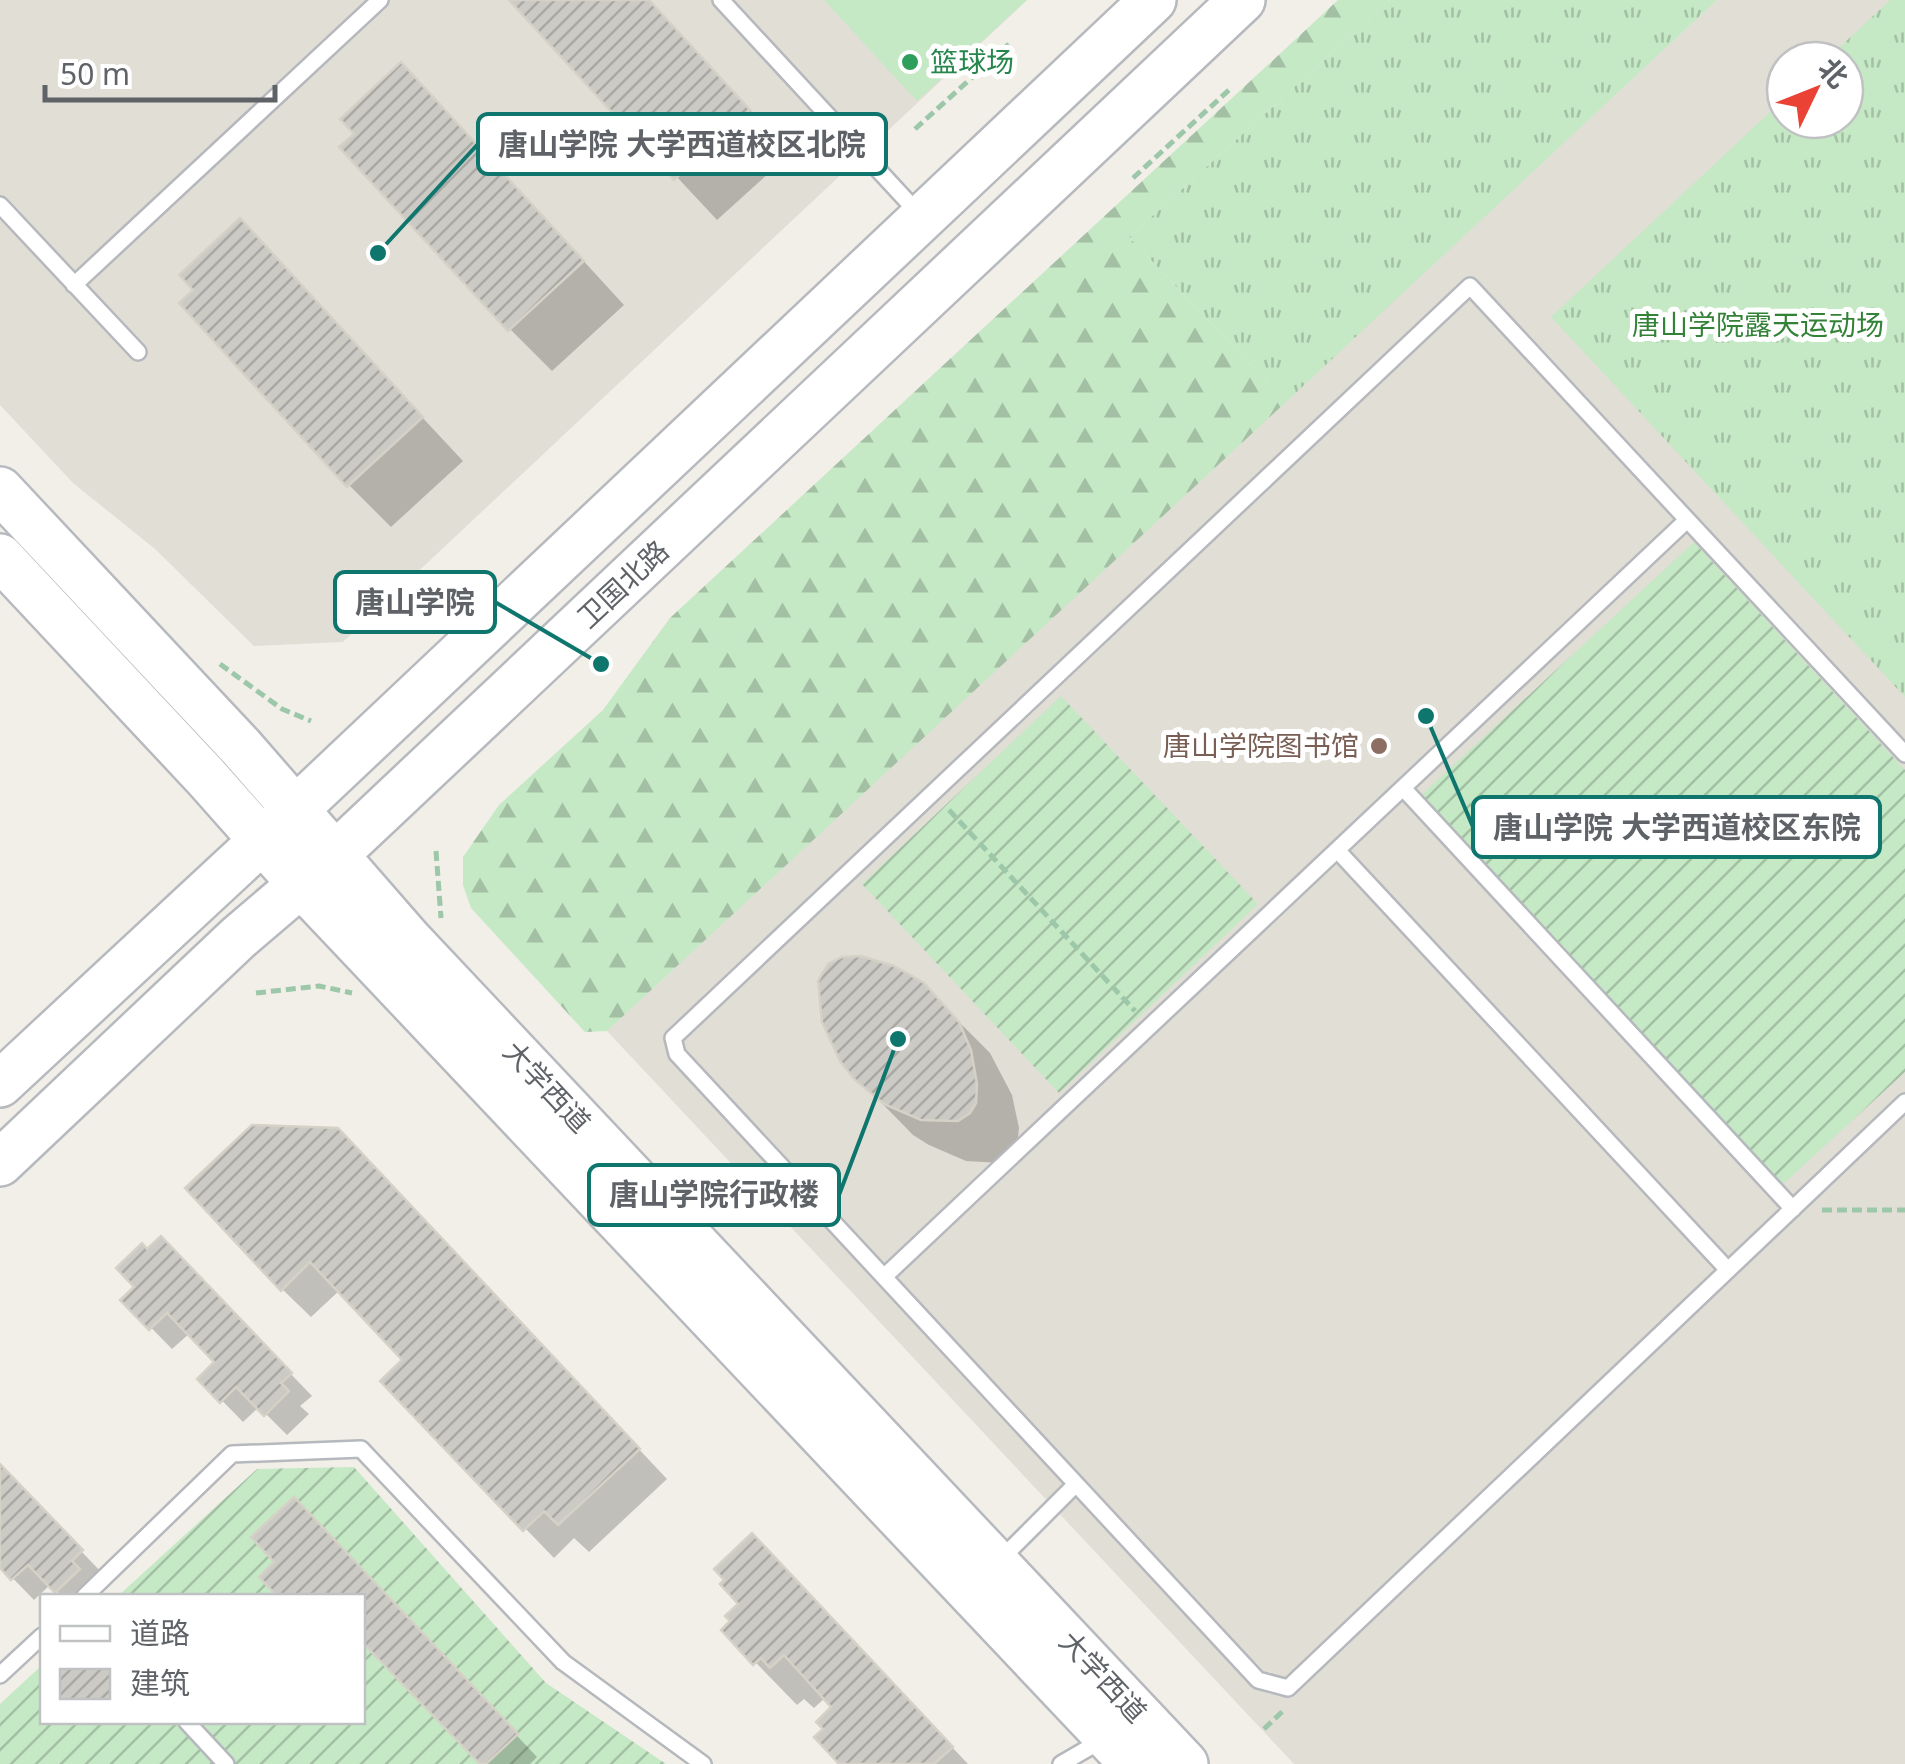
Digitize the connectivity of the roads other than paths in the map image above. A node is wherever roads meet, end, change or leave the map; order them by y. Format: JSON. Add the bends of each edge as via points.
{"nodes":[{"id":1,"x":380,"y":0,"type":"edge"},
{"id":2,"x":721,"y":0,"type":"edge"},
{"id":3,"x":1153,"y":0,"type":"edge"},
{"id":4,"x":1242,"y":0,"type":"edge"},
{"id":5,"x":0,"y":205,"type":"edge"},
{"id":6,"x":922,"y":217,"type":"junction"},
{"id":7,"x":74,"y":286,"type":"junction"},
{"id":8,"x":138,"y":352,"type":"dead end"},
{"id":9,"x":0,"y":490,"type":"edge"},
{"id":10,"x":1687,"y":520,"type":"junction"},
{"id":11,"x":0,"y":557,"type":"edge"},
{"id":12,"x":1905,"y":754,"type":"edge"},
{"id":13,"x":1402,"y":788,"type":"junction"},
{"id":14,"x":295,"y":810,"type":"junction"},
{"id":15,"x":261,"y":840,"type":"junction"},
{"id":16,"x":1337,"y":850,"type":"junction"},
{"id":17,"x":317,"y":870,"type":"junction"},
{"id":18,"x":0,"y":1084,"type":"edge"},
{"id":19,"x":1905,"y":1102,"type":"edge"},
{"id":20,"x":0,"y":1163,"type":"edge"},
{"id":21,"x":1792,"y":1209,"type":"junction"},
{"id":22,"x":1728,"y":1270,"type":"junction"},
{"id":23,"x":885,"y":1276,"type":"junction"},
{"id":24,"x":1076,"y":1484,"type":"junction"},
{"id":25,"x":996,"y":1563,"type":"junction"},
{"id":26,"x":87,"y":1594,"type":"edge"},
{"id":27,"x":40,"y":1638,"type":"edge"},
{"id":28,"x":0,"y":1675,"type":"edge"},
{"id":29,"x":188,"y":1724,"type":"edge"},
{"id":30,"x":1109,"y":1755,"type":"edge"},
{"id":31,"x":226,"y":1764,"type":"edge"},
{"id":32,"x":703,"y":1764,"type":"edge"},
{"id":33,"x":1062,"y":1764,"type":"edge"},
{"id":34,"x":1185,"y":1764,"type":"edge"}],
"edges":[{"from":1,"to":7,"type":"lane"},
{"from":2,"to":6,"type":"lane"},
{"from":3,"to":6,"type":"main road"},
{"from":4,"to":17,"type":"main road","name":"卫国北路"},
{"from":5,"to":7,"type":"lane"},
{"from":6,"to":14,"type":"main road"},
{"from":7,"to":8,"type":"lane"},
{"from":9,"to":14,"type":"main road","name":"大学西道"},
{"from":10,"to":12,"type":"lane"},
{"from":10,"to":13,"type":"lane"},
{"from":10,"to":23,"type":"lane","via":[[1470,286],[673,1038],[677,1054]]},
{"from":11,"to":15,"type":"main road","name":"大学西道"},
{"from":13,"to":16,"type":"lane"},
{"from":13,"to":21,"type":"lane"},
{"from":14,"to":15,"type":"main road"},
{"from":14,"to":17,"type":"main road","name":"大学西道"},
{"from":15,"to":17,"type":"main road","name":"大学西道"},
{"from":15,"to":18,"type":"main road"},
{"from":16,"to":22,"type":"lane"},
{"from":16,"to":23,"type":"lane"},
{"from":17,"to":20,"type":"main road","name":"卫国北路"},
{"from":17,"to":25,"type":"main road","name":"大学西道","via":[[410,941]]},
{"from":17,"to":30,"type":"main road","name":"大学西道"},
{"from":19,"to":21,"type":"lane"},
{"from":21,"to":22,"type":"lane"},
{"from":22,"to":24,"type":"lane","via":[[1288,1688],[1258,1680]]},
{"from":23,"to":24,"type":"lane"},
{"from":24,"to":25,"type":"lane"},
{"from":25,"to":34,"type":"main road","name":"大学西道"},
{"from":26,"to":32,"type":"lane","via":[[232,1454],[361,1449],[563,1662]]},
{"from":27,"to":28,"type":"lane"},
{"from":29,"to":31,"type":"lane"},
{"from":30,"to":33,"type":"lane"}]}
